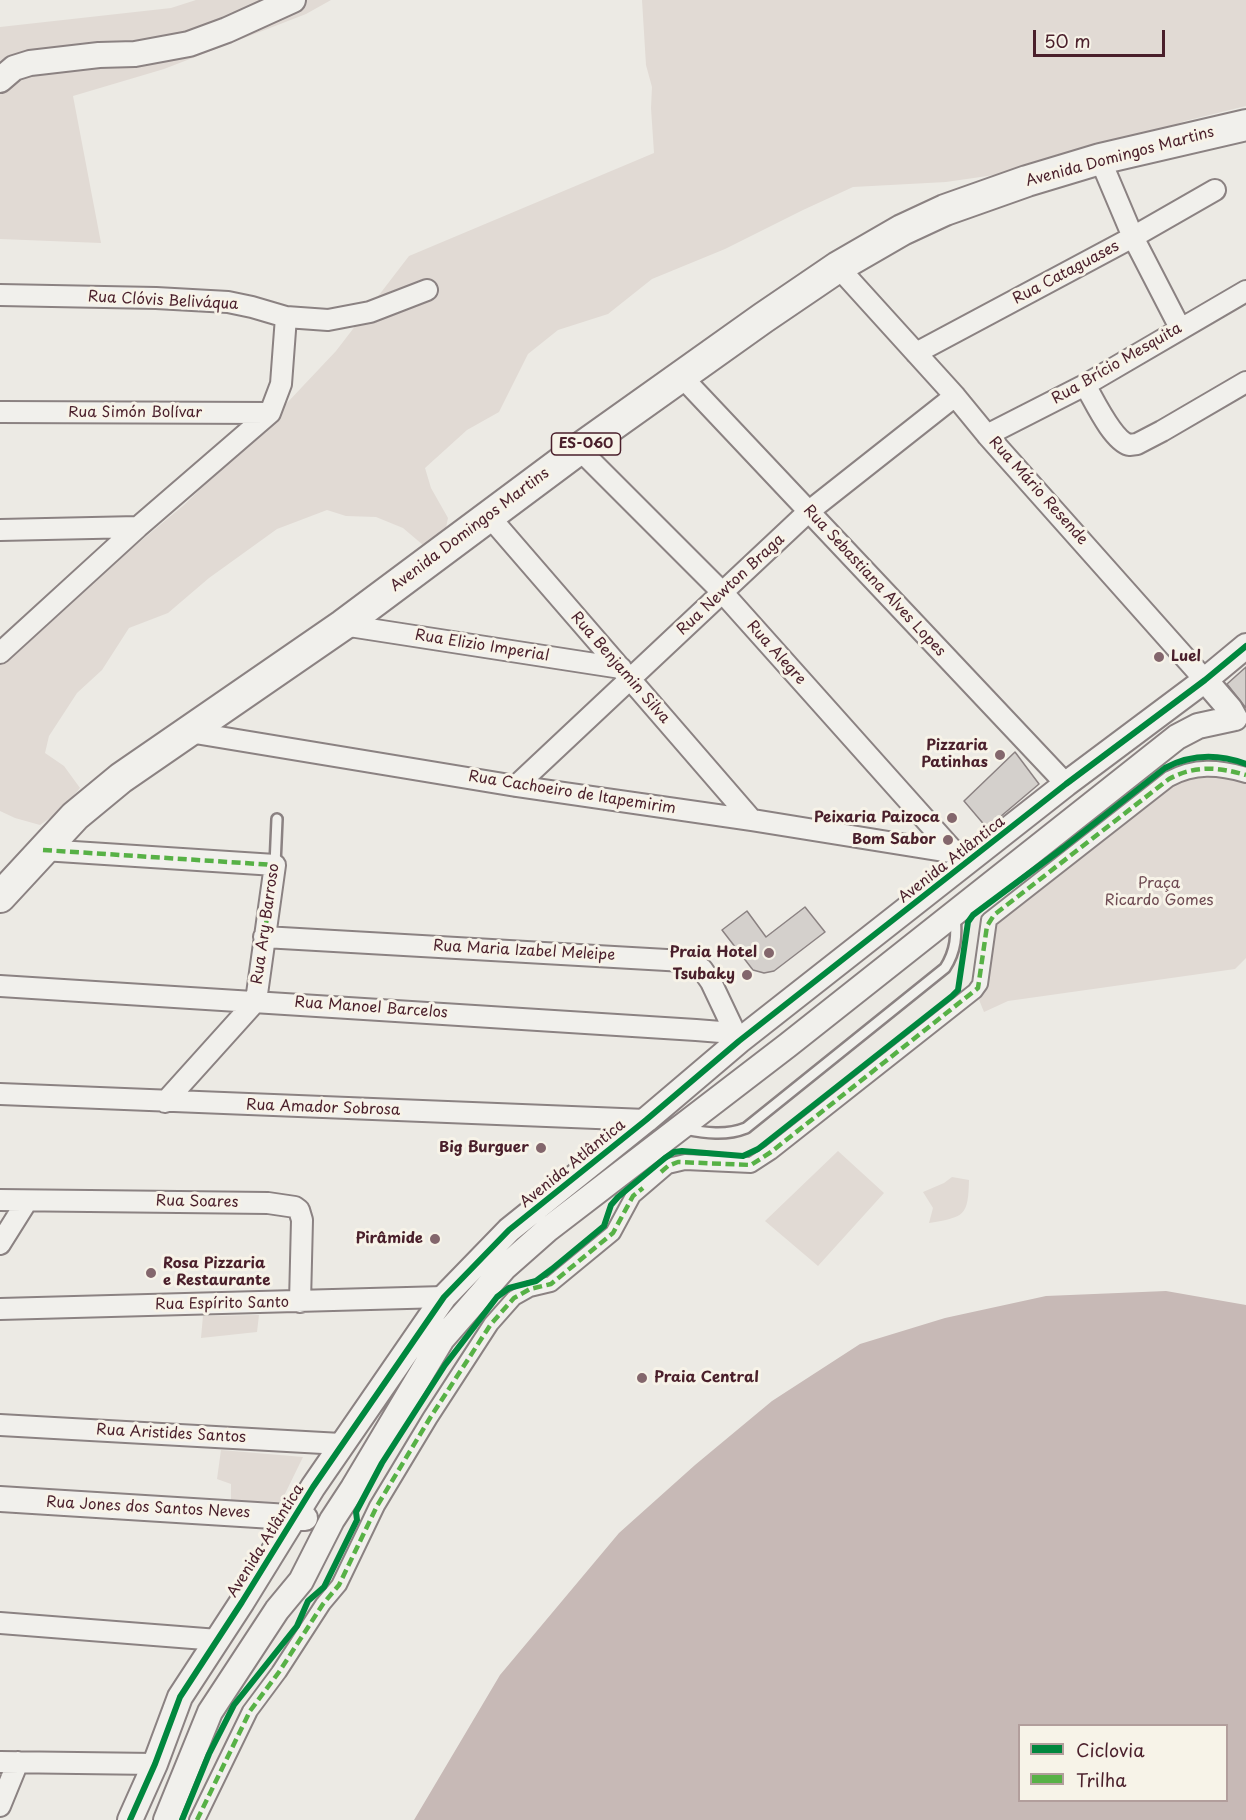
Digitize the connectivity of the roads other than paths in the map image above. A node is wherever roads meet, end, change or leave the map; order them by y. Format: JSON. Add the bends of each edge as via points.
{"nodes":[{"id":1,"x":293,"y":0,"type":"edge"},
{"id":2,"x":0,"y":81,"type":"edge"},
{"id":3,"x":1246,"y":125,"type":"edge"},
{"id":4,"x":1100,"y":159,"type":"junction"},
{"id":5,"x":1215,"y":190,"type":"dead end"},
{"id":6,"x":1133,"y":237,"type":"junction"},
{"id":7,"x":838,"y":267,"type":"junction"},
{"id":8,"x":427,"y":290,"type":"dead end"},
{"id":9,"x":1246,"y":291,"type":"edge"},
{"id":10,"x":0,"y":295,"type":"edge"},
{"id":11,"x":286,"y":317,"type":"junction"},
{"id":12,"x":1180,"y":328,"type":"junction"},
{"id":13,"x":916,"y":354,"type":"junction"},
{"id":14,"x":682,"y":377,"type":"junction"},
{"id":15,"x":1246,"y":382,"type":"edge"},
{"id":16,"x":1085,"y":385,"type":"junction"},
{"id":17,"x":955,"y":396,"type":"junction"},
{"id":18,"x":0,"y":412,"type":"edge"},
{"id":19,"x":270,"y":413,"type":"junction"},
{"id":20,"x":987,"y":435,"type":"junction"},
{"id":21,"x":579,"y":449,"type":"junction"},
{"id":22,"x":808,"y":512,"type":"junction"},
{"id":23,"x":488,"y":515,"type":"junction"},
{"id":24,"x":138,"y":527,"type":"junction"},
{"id":25,"x":0,"y":530,"type":"edge"},
{"id":26,"x":723,"y":593,"type":"junction"},
{"id":27,"x":343,"y":625,"type":"junction"},
{"id":28,"x":1246,"y":646,"type":"edge"},
{"id":29,"x":0,"y":653,"type":"edge"},
{"id":30,"x":625,"y":674,"type":"junction"},
{"id":31,"x":1205,"y":680,"type":"junction"},
{"id":32,"x":1240,"y":720,"type":"edge"},
{"id":33,"x":189,"y":732,"type":"junction"},
{"id":34,"x":1246,"y":775,"type":"edge"},
{"id":35,"x":1066,"y":784,"type":"junction"},
{"id":36,"x":516,"y":786,"type":"junction"},
{"id":37,"x":277,"y":819,"type":"dead end"},
{"id":38,"x":752,"y":820,"type":"junction"},
{"id":39,"x":43,"y":850,"type":"junction"},
{"id":40,"x":961,"y":859,"type":"junction"},
{"id":41,"x":275,"y":865,"type":"junction"},
{"id":42,"x":0,"y":897,"type":"edge"},
{"id":43,"x":955,"y":914,"type":"junction"},
{"id":44,"x":264,"y":937,"type":"junction"},
{"id":45,"x":0,"y":986,"type":"edge"},
{"id":46,"x":256,"y":1001,"type":"junction"},
{"id":47,"x":739,"y":1041,"type":"junction"},
{"id":48,"x":0,"y":1094,"type":"edge"},
{"id":49,"x":165,"y":1102,"type":"junction"},
{"id":50,"x":646,"y":1120,"type":"junction"},
{"id":51,"x":680,"y":1128,"type":"junction"},
{"id":52,"x":0,"y":1200,"type":"edge"},
{"id":53,"x":27,"y":1201,"type":"junction"},
{"id":54,"x":0,"y":1244,"type":"edge"},
{"id":55,"x":444,"y":1297,"type":"junction"},
{"id":56,"x":300,"y":1302,"type":"junction"},
{"id":57,"x":0,"y":1309,"type":"edge"},
{"id":58,"x":0,"y":1425,"type":"edge"},
{"id":59,"x":341,"y":1444,"type":"junction"},
{"id":60,"x":0,"y":1499,"type":"edge"},
{"id":61,"x":294,"y":1517,"type":"junction"},
{"id":62,"x":332,"y":1520,"type":"junction"},
{"id":63,"x":0,"y":1623,"type":"edge"},
{"id":64,"x":218,"y":1640,"type":"junction"},
{"id":65,"x":9,"y":1762,"type":"edge"},
{"id":66,"x":154,"y":1764,"type":"junction"},
{"id":67,"x":0,"y":1806,"type":"edge"},
{"id":68,"x":130,"y":1820,"type":"edge"},
{"id":69,"x":166,"y":1820,"type":"edge"},
{"id":70,"x":197,"y":1820,"type":"edge"}],
"edges":[{"from":1,"to":2,"type":"street","via":[[189,44],[135,54],[30,63],[14,68]]},
{"from":3,"to":4,"type":"main road","name":"Avenida Domingos Martins","number":"ES-060"},
{"from":4,"to":6,"type":"street"},
{"from":4,"to":7,"type":"main road","name":"Avenida Domingos Martins","number":"ES-060","via":[[945,210]]},
{"from":5,"to":6,"type":"street","name":"Rua Cataguases"},
{"from":6,"to":12,"type":"street"},
{"from":6,"to":13,"type":"street","name":"Rua Cataguases"},
{"from":7,"to":13,"type":"street","name":"Rua Mário Resende"},
{"from":7,"to":14,"type":"main road","name":"Avenida Domingos Martins","number":"ES-060"},
{"from":8,"to":11,"type":"street","name":"Rua Clóvis Beliváqua","via":[[370,312],[328,320]]},
{"from":9,"to":12,"type":"street","name":"Rua Brício Mesquita"},
{"from":10,"to":11,"type":"street","name":"Rua Clóvis Beliváqua","via":[[228,302]]},
{"from":11,"to":19,"type":"street","via":[[281,384]]},
{"from":12,"to":16,"type":"street","name":"Rua Brício Mesquita"},
{"from":13,"to":17,"type":"street","name":"Rua Mário Resende"},
{"from":14,"to":21,"type":"main road","name":"Avenida Domingos Martins","number":"ES-060"},
{"from":14,"to":22,"type":"street","name":"Rua Sebastiana Alves Lopes"},
{"from":15,"to":16,"type":"street","via":[[1162,431],[1129,445],[1113,431]]},
{"from":16,"to":20,"type":"street","name":"Rua Brício Mesquita"},
{"from":17,"to":20,"type":"street","name":"Rua Mário Resende"},
{"from":17,"to":22,"type":"street","name":"Rua Newton Braga"},
{"from":18,"to":19,"type":"street","name":"Rua Simón Bolívar"},
{"from":19,"to":24,"type":"street"},
{"from":20,"to":31,"type":"street","name":"Rua Mário Resende"},
{"from":21,"to":23,"type":"main road","name":"Avenida Domingos Martins","number":"ES-060"},
{"from":21,"to":26,"type":"street","name":"Rua Alegre"},
{"from":22,"to":26,"type":"street","name":"Rua Newton Braga"},
{"from":22,"to":35,"type":"street","name":"Rua Sebastiana Alves Lopes"},
{"from":23,"to":27,"type":"main road","name":"Avenida Domingos Martins","number":"ES-060"},
{"from":23,"to":30,"type":"street","name":"Rua Benjamin Silva"},
{"from":24,"to":25,"type":"street"},
{"from":24,"to":29,"type":"street"},
{"from":26,"to":30,"type":"street","name":"Rua Newton Braga"},
{"from":26,"to":40,"type":"street","name":"Rua Alegre"},
{"from":27,"to":30,"type":"street","name":"Rua Elizio Imperial"},
{"from":27,"to":33,"type":"main road","name":"Avenida Domingos Martins","number":"ES-060"},
{"from":28,"to":31,"type":"street","name":"Avenida Atlântica"},
{"from":30,"to":36,"type":"street","name":"Rua Newton Braga"},
{"from":30,"to":38,"type":"street","name":"Rua Benjamin Silva"},
{"from":31,"to":32,"type":"street","name":"Rua Mário Resende"},
{"from":31,"to":35,"type":"street","name":"Avenida Atlântica"},
{"from":32,"to":43,"type":"street","via":[[1198,726],[1177,737]]},
{"from":33,"to":36,"type":"street","name":"Rua Cachoeiro de Itapemirim"},
{"from":33,"to":39,"type":"main road","name":"Avenida Domingos Martins","number":"ES-060","via":[[121,778],[75,816]]},
{"from":34,"to":70,"type":"street","via":[[1206,768],[1169,779],[994,915],[987,926],[978,988],[825,1110],[751,1165],[685,1162],[668,1166],[633,1196],[614,1233],[550,1284],[514,1298],[491,1324],[430,1418],[377,1506],[339,1585],[250,1711]]},
{"from":35,"to":40,"type":"street","name":"Avenida Atlântica"},
{"from":36,"to":38,"type":"street","name":"Rua Cachoeiro de Itapemirim"},
{"from":37,"to":41,"type":"lane","name":"Rua Ary Barroso"},
{"from":38,"to":40,"type":"street","name":"Rua Cachoeiro de Itapemirim"},
{"from":39,"to":41,"type":"street"},
{"from":39,"to":42,"type":"main road","name":"Avenida Domingos Martins","number":"ES-060"},
{"from":40,"to":47,"type":"street","name":"Avenida Atlântica"},
{"from":41,"to":44,"type":"street","name":"Rua Ary Barroso"},
{"from":43,"to":51,"type":"street"},
{"from":43,"to":51,"type":"lane","via":[[954,952],[945,968],[746,1128],[719,1133]]},
{"from":44,"to":46,"type":"street","name":"Rua Ary Barroso"},
{"from":44,"to":47,"type":"street","name":"Rua Maria Izabel Meleipe","via":[[684,961],[702,969],[711,982]]},
{"from":45,"to":46,"type":"street","name":"Rua Manoel Barcelos"},
{"from":46,"to":47,"type":"street","name":"Rua Manoel Barcelos","via":[[721,1032]]},
{"from":46,"to":49,"type":"street","name":"Rua Ary Barroso"},
{"from":47,"to":50,"type":"street","name":"Avenida Atlântica"},
{"from":48,"to":49,"type":"street","name":"Rua Amador Sobrosa"},
{"from":49,"to":50,"type":"street","name":"Rua Amador Sobrosa"},
{"from":50,"to":55,"type":"street","name":"Avenida Atlântica","via":[[509,1230]]},
{"from":51,"to":62,"type":"street","via":[[504,1268],[442,1339]]},
{"from":52,"to":53,"type":"street","name":"Rua Soares"},
{"from":53,"to":54,"type":"street"},
{"from":53,"to":56,"type":"street","name":"Rua Soares","via":[[268,1203],[295,1207],[302,1220]]},
{"from":55,"to":56,"type":"street","name":"Rua Espírito Santo"},
{"from":55,"to":59,"type":"street","name":"Avenida Atlântica"},
{"from":56,"to":57,"type":"street","name":"Rua Espírito Santo"},
{"from":58,"to":59,"type":"street","name":"Rua Aristides Santos"},
{"from":59,"to":61,"type":"street","name":"Avenida Atlântica"},
{"from":60,"to":61,"type":"street","name":"Rua Jones dos Santos Neves"},
{"from":61,"to":62,"type":"street","name":"Rua Jones dos Santos Neves"},
{"from":61,"to":64,"type":"street","name":"Avenida Atlântica"},
{"from":62,"to":69,"type":"street","via":[[302,1581],[277,1610],[210,1712]]},
{"from":63,"to":64,"type":"street"},
{"from":64,"to":66,"type":"street","name":"Avenida Atlântica","via":[[180,1697]]},
{"from":65,"to":66,"type":"street"},
{"from":65,"to":67,"type":"street"},
{"from":66,"to":68,"type":"street","name":"Avenida Atlântica"}]}
